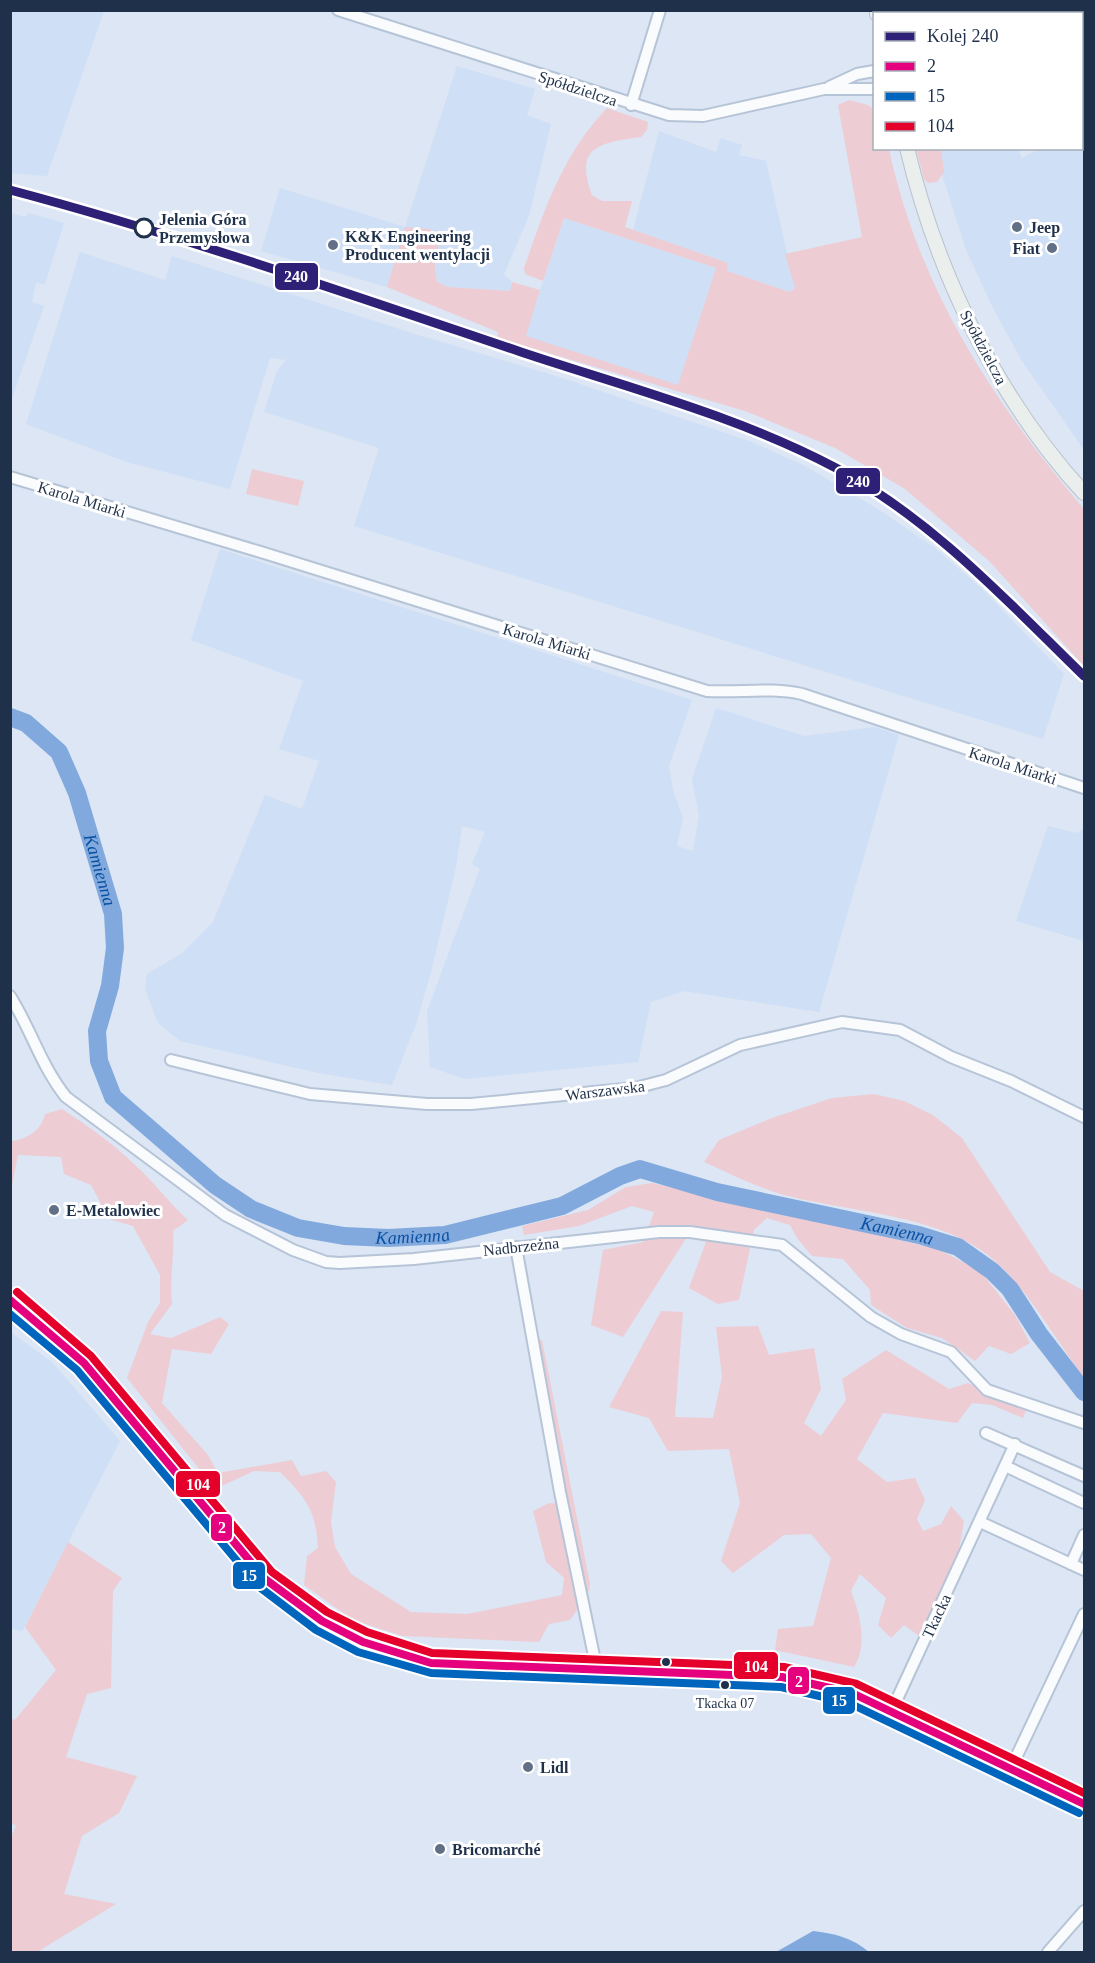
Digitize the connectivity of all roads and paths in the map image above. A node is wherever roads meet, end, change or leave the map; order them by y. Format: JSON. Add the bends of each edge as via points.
{"nodes":[{"id":1,"x":338,"y":10,"type":"edge"},
{"id":2,"x":660,"y":10,"type":"edge"},
{"id":3,"x":873,"y":71,"type":"edge"},
{"id":4,"x":873,"y":82,"type":"edge"},
{"id":5,"x":857,"y":87,"type":"junction"},
{"id":6,"x":824,"y":89,"type":"junction"},
{"id":7,"x":873,"y":89,"type":"edge"},
{"id":8,"x":631,"y":105,"type":"junction"},
{"id":9,"x":909,"y":150,"type":"edge"},
{"id":10,"x":10,"y":477,"type":"edge"},
{"id":11,"x":1084,"y":493,"type":"edge"},
{"id":12,"x":1084,"y":788,"type":"edge"},
{"id":13,"x":10,"y":996,"type":"edge"},
{"id":14,"x":171,"y":1060,"type":"dead end"},
{"id":15,"x":1084,"y":1117,"type":"edge"},
{"id":16,"x":516,"y":1247,"type":"junction"},
{"id":17,"x":10,"y":1300,"type":"edge"},
{"id":18,"x":1084,"y":1423,"type":"edge"},
{"id":19,"x":986,"y":1433,"type":"dead end"},
{"id":20,"x":1016,"y":1444,"type":"junction"},
{"id":21,"x":1005,"y":1466,"type":"junction"},
{"id":22,"x":1084,"y":1476,"type":"edge"},
{"id":23,"x":1084,"y":1503,"type":"edge"},
{"id":24,"x":980,"y":1522,"type":"junction"},
{"id":25,"x":1084,"y":1535,"type":"edge"},
{"id":26,"x":1071,"y":1564,"type":"junction"},
{"id":27,"x":1084,"y":1570,"type":"edge"},
{"id":28,"x":1084,"y":1614,"type":"edge"},
{"id":29,"x":593,"y":1669,"type":"junction"},
{"id":30,"x":892,"y":1710,"type":"junction"},
{"id":31,"x":1011,"y":1768,"type":"junction"},
{"id":32,"x":1084,"y":1804,"type":"edge"},
{"id":33,"x":1084,"y":1911,"type":"edge"},
{"id":34,"x":1048,"y":1953,"type":"edge"}],
"edges":[{"from":1,"to":8,"type":"street","name":"Spółdzielcza"},
{"from":2,"to":8,"type":"street"},
{"from":3,"to":6,"type":"street","name":"Spółdzielcza"},
{"from":4,"to":5,"type":"street","name":"Spółdzielcza"},
{"from":5,"to":6,"type":"street","name":"Spółdzielcza"},
{"from":5,"to":7,"type":"street","name":"Spółdzielcza"},
{"from":6,"to":8,"type":"street","name":"Spółdzielcza","via":[[703,116],[669,115]]},
{"from":9,"to":11,"type":"main road","name":"Spółdzielcza","via":[[932,233],[958,298],[988,357],[1036,435]]},
{"from":10,"to":12,"type":"street","name":"Karola Miarki","via":[[707,691],[783,690],[802,694]]},
{"from":13,"to":16,"type":"street","name":"Nadbrzeżna","via":[[24,1017],[48,1074],[66,1097],[225,1215],[293,1250],[340,1263]]},
{"from":14,"to":15,"type":"street","name":"Warszawska","via":[[310,1094],[471,1104],[635,1088],[666,1080],[741,1045],[842,1023],[900,1030]]},
{"from":16,"to":18,"type":"street","name":"Nadbrzeżna","via":[[659,1232],[690,1232],[782,1245],[871,1317],[901,1334],[951,1352],[987,1390]]},
{"from":16,"to":29,"type":"street","via":[[594,1656]]},
{"from":17,"to":29,"type":"street","via":[[92,1372],[265,1579],[324,1624],[388,1653],[430,1663]]},
{"from":19,"to":20,"type":"street"},
{"from":20,"to":21,"type":"street","name":"Tkacka"},
{"from":20,"to":22,"type":"street"},
{"from":21,"to":23,"type":"street"},
{"from":21,"to":24,"type":"street","name":"Tkacka"},
{"from":24,"to":26,"type":"street"},
{"from":24,"to":30,"type":"street","name":"Tkacka"},
{"from":25,"to":26,"type":"street"},
{"from":26,"to":27,"type":"street"},
{"from":28,"to":31,"type":"street"},
{"from":29,"to":30,"type":"street","via":[[782,1677],[852,1693]]},
{"from":30,"to":31,"type":"street"},
{"from":31,"to":32,"type":"street"},
{"from":33,"to":34,"type":"street"}]}
